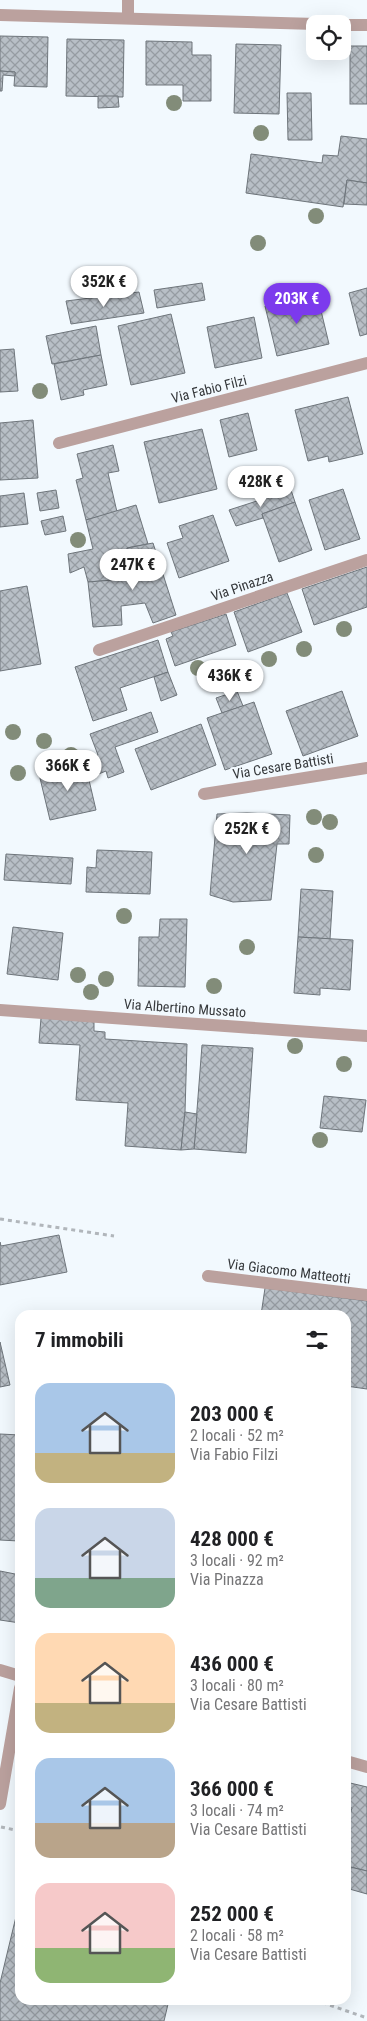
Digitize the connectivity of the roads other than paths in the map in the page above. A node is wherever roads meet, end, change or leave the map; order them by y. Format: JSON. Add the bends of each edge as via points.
{"nodes":[{"id":1,"x":128,"y":0,"type":"edge"},
{"id":2,"x":0,"y":15,"type":"edge"},
{"id":3,"x":128,"y":17,"type":"junction"},
{"id":4,"x":306,"y":24,"type":"edge"},
{"id":5,"x":351,"y":25,"type":"edge"},
{"id":6,"x":367,"y":26,"type":"edge"},
{"id":7,"x":367,"y":364,"type":"edge"},
{"id":8,"x":59,"y":443,"type":"dead end"},
{"id":9,"x":367,"y":560,"type":"edge"},
{"id":10,"x":99,"y":650,"type":"dead end"},
{"id":11,"x":367,"y":768,"type":"edge"},
{"id":12,"x":204,"y":794,"type":"dead end"},
{"id":13,"x":0,"y":1010,"type":"edge"},
{"id":14,"x":367,"y":1036,"type":"edge"},
{"id":15,"x":208,"y":1276,"type":"dead end"},
{"id":16,"x":367,"y":1295,"type":"edge"},
{"id":17,"x":0,"y":1670,"type":"edge"},
{"id":18,"x":15,"y":1674,"type":"edge"},
{"id":19,"x":15,"y":1717,"type":"edge"},
{"id":20,"x":351,"y":1762,"type":"edge"},
{"id":21,"x":367,"y":1767,"type":"edge"},
{"id":22,"x":0,"y":1804,"type":"edge"}],
"edges":[{"from":1,"to":3,"type":"street"},
{"from":2,"to":3,"type":"street"},
{"from":3,"to":4,"type":"street"},
{"from":5,"to":6,"type":"street"},
{"from":7,"to":8,"type":"street","name":"Via Fabio Filzi"},
{"from":9,"to":10,"type":"street","name":"Via Pinazza"},
{"from":11,"to":12,"type":"street","name":"Via Cesare Battisti"},
{"from":13,"to":14,"type":"street","name":"Via Albertino Mussato"},
{"from":15,"to":16,"type":"street","name":"Via Giacomo Matteotti"},
{"from":17,"to":18,"type":"street"},
{"from":19,"to":22,"type":"street"},
{"from":20,"to":21,"type":"street"}]}
